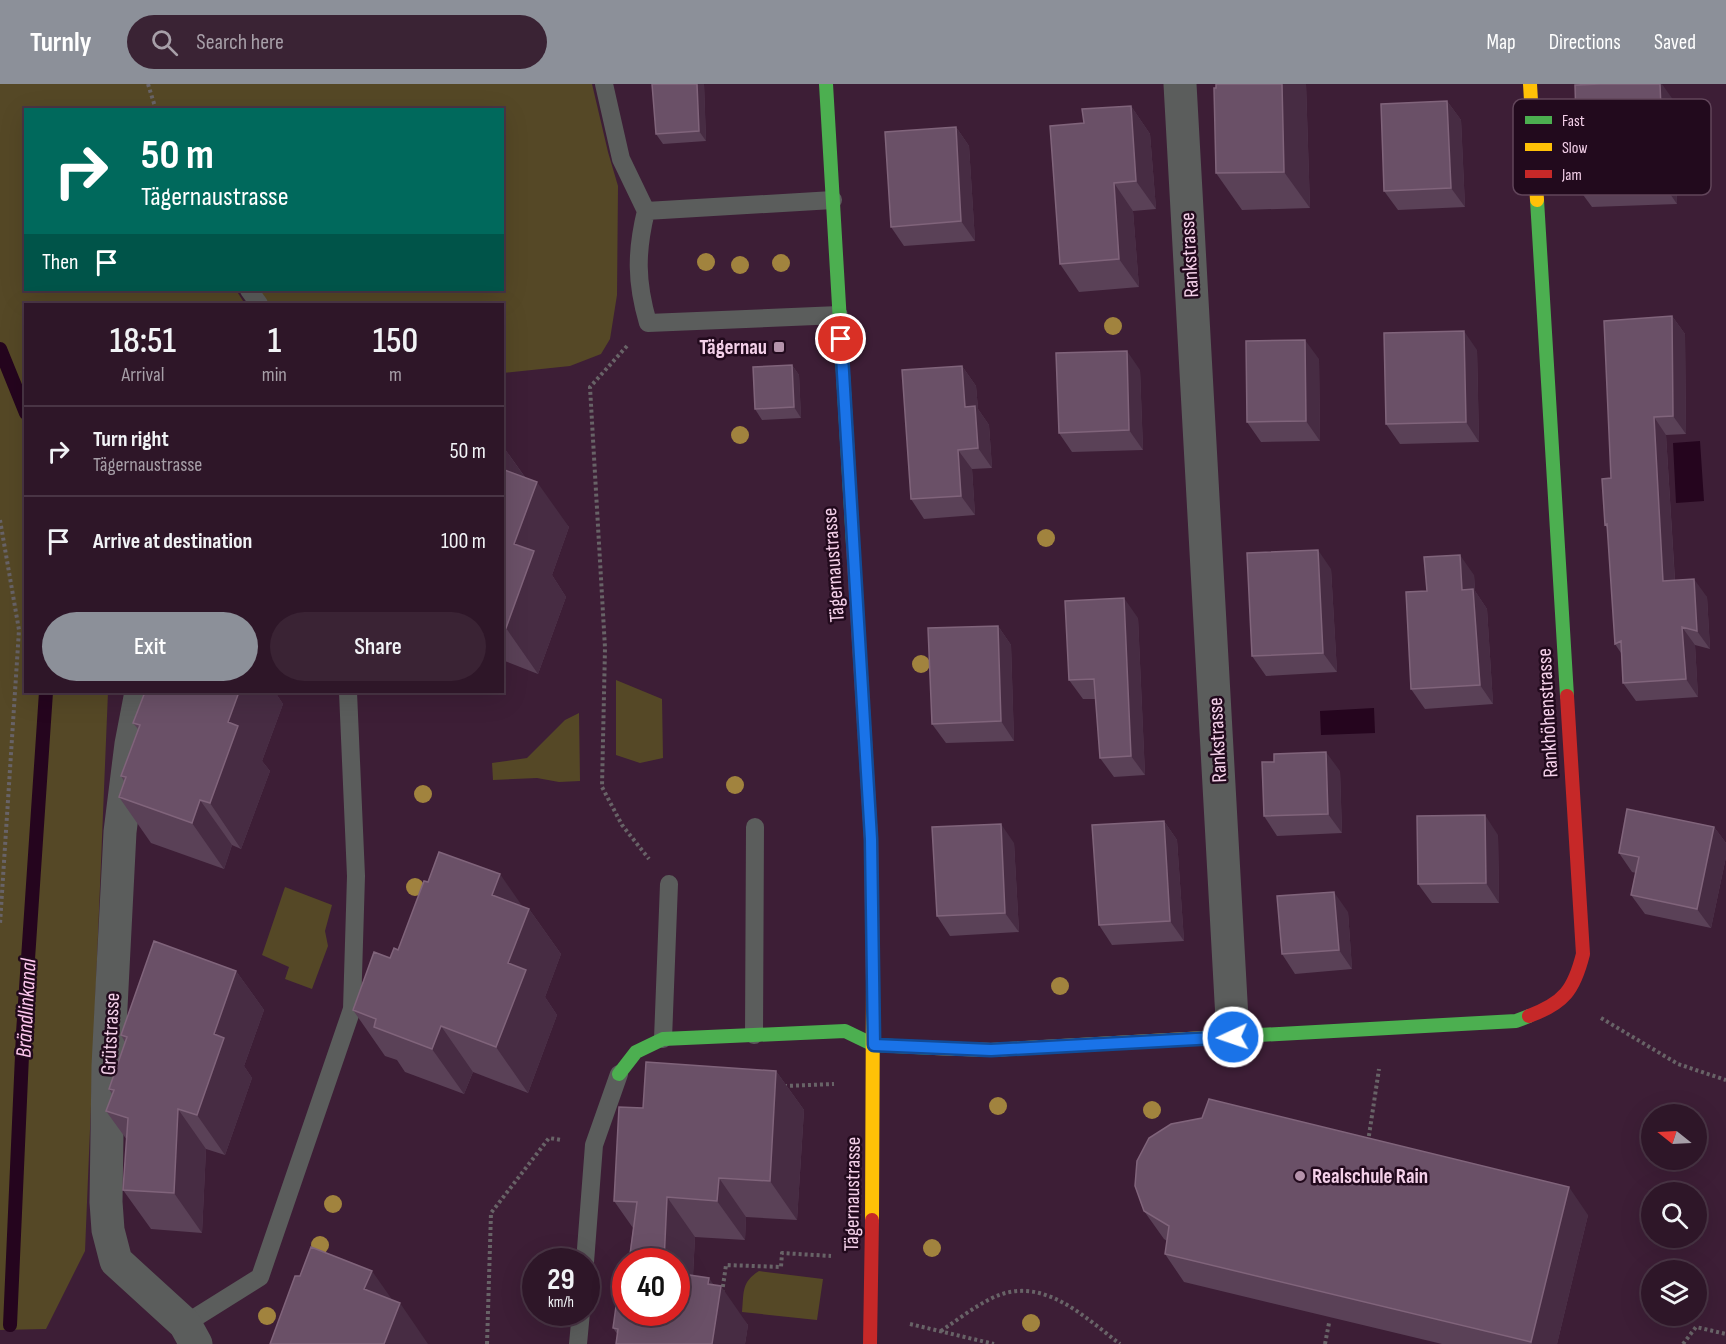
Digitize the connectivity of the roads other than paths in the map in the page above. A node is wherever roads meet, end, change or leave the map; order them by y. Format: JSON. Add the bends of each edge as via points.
{"nodes":[{"id":1,"x":604,"y":84,"type":"edge"},
{"id":2,"x":826,"y":84,"type":"edge"},
{"id":3,"x":1180,"y":84,"type":"edge"},
{"id":4,"x":1530,"y":84,"type":"edge"},
{"id":5,"x":1531,"y":99,"type":"edge"},
{"id":6,"x":1537,"y":195,"type":"edge"},
{"id":7,"x":833,"y":200,"type":"junction"},
{"id":8,"x":646,"y":211,"type":"junction"},
{"id":9,"x":839,"y":315,"type":"junction"},
{"id":10,"x":141,"y":693,"type":"edge"},
{"id":11,"x":348,"y":693,"type":"edge"},
{"id":12,"x":755,"y":827,"type":"dead end"},
{"id":13,"x":669,"y":884,"type":"road end"},
{"id":14,"x":754,"y":1035,"type":"junction"},
{"id":15,"x":1233,"y":1037,"type":"junction"},
{"id":16,"x":663,"y":1038,"type":"junction"},
{"id":17,"x":874,"y":1045,"type":"junction"},
{"id":18,"x":619,"y":1074,"type":"joint"},
{"id":19,"x":586,"y":1248,"type":"edge"},
{"id":20,"x":580,"y":1326,"type":"edge"},
{"id":21,"x":190,"y":1334,"type":"edge"},
{"id":22,"x":578,"y":1344,"type":"edge"},
{"id":23,"x":870,"y":1344,"type":"edge"}],
"edges":[{"from":1,"to":8,"type":"lane","via":[[621,159]]},
{"from":2,"to":7,"type":"street","name":"Tägernaustrasse"},
{"from":3,"to":15,"type":"street","name":"Rankstrasse"},
{"from":4,"to":5,"type":"street","name":"Rankhöhenstrasse"},
{"from":6,"to":15,"type":"street","name":"Rankhöhenstrasse","via":[[1583,954],[1578,976],[1566,998],[1516,1021]]},
{"from":7,"to":8,"type":"lane"},
{"from":7,"to":9,"type":"street","name":"Tägernaustrasse"},
{"from":8,"to":9,"type":"lane","via":[[639,241],[640,295],[648,324]]},
{"from":9,"to":17,"type":"street","name":"Tägernaustrasse","via":[[871,839]]},
{"from":10,"to":21,"type":"street","name":"Grütstrasse","via":[[120,832],[108,1066],[108,1230],[116,1261]]},
{"from":11,"to":21,"type":"lane","via":[[356,876],[352,1009],[260,1277]]},
{"from":12,"to":14,"type":"lane"},
{"from":13,"to":16,"type":"lane"},
{"from":14,"to":16,"type":"street"},
{"from":14,"to":17,"type":"street","via":[[845,1031]]},
{"from":15,"to":17,"type":"street","via":[[991,1050]]},
{"from":16,"to":18,"type":"street","via":[[636,1052]]},
{"from":17,"to":23,"type":"street","name":"Tägernaustrasse"},
{"from":18,"to":19,"type":"lane","via":[[594,1145]]},
{"from":20,"to":22,"type":"lane"}]}
